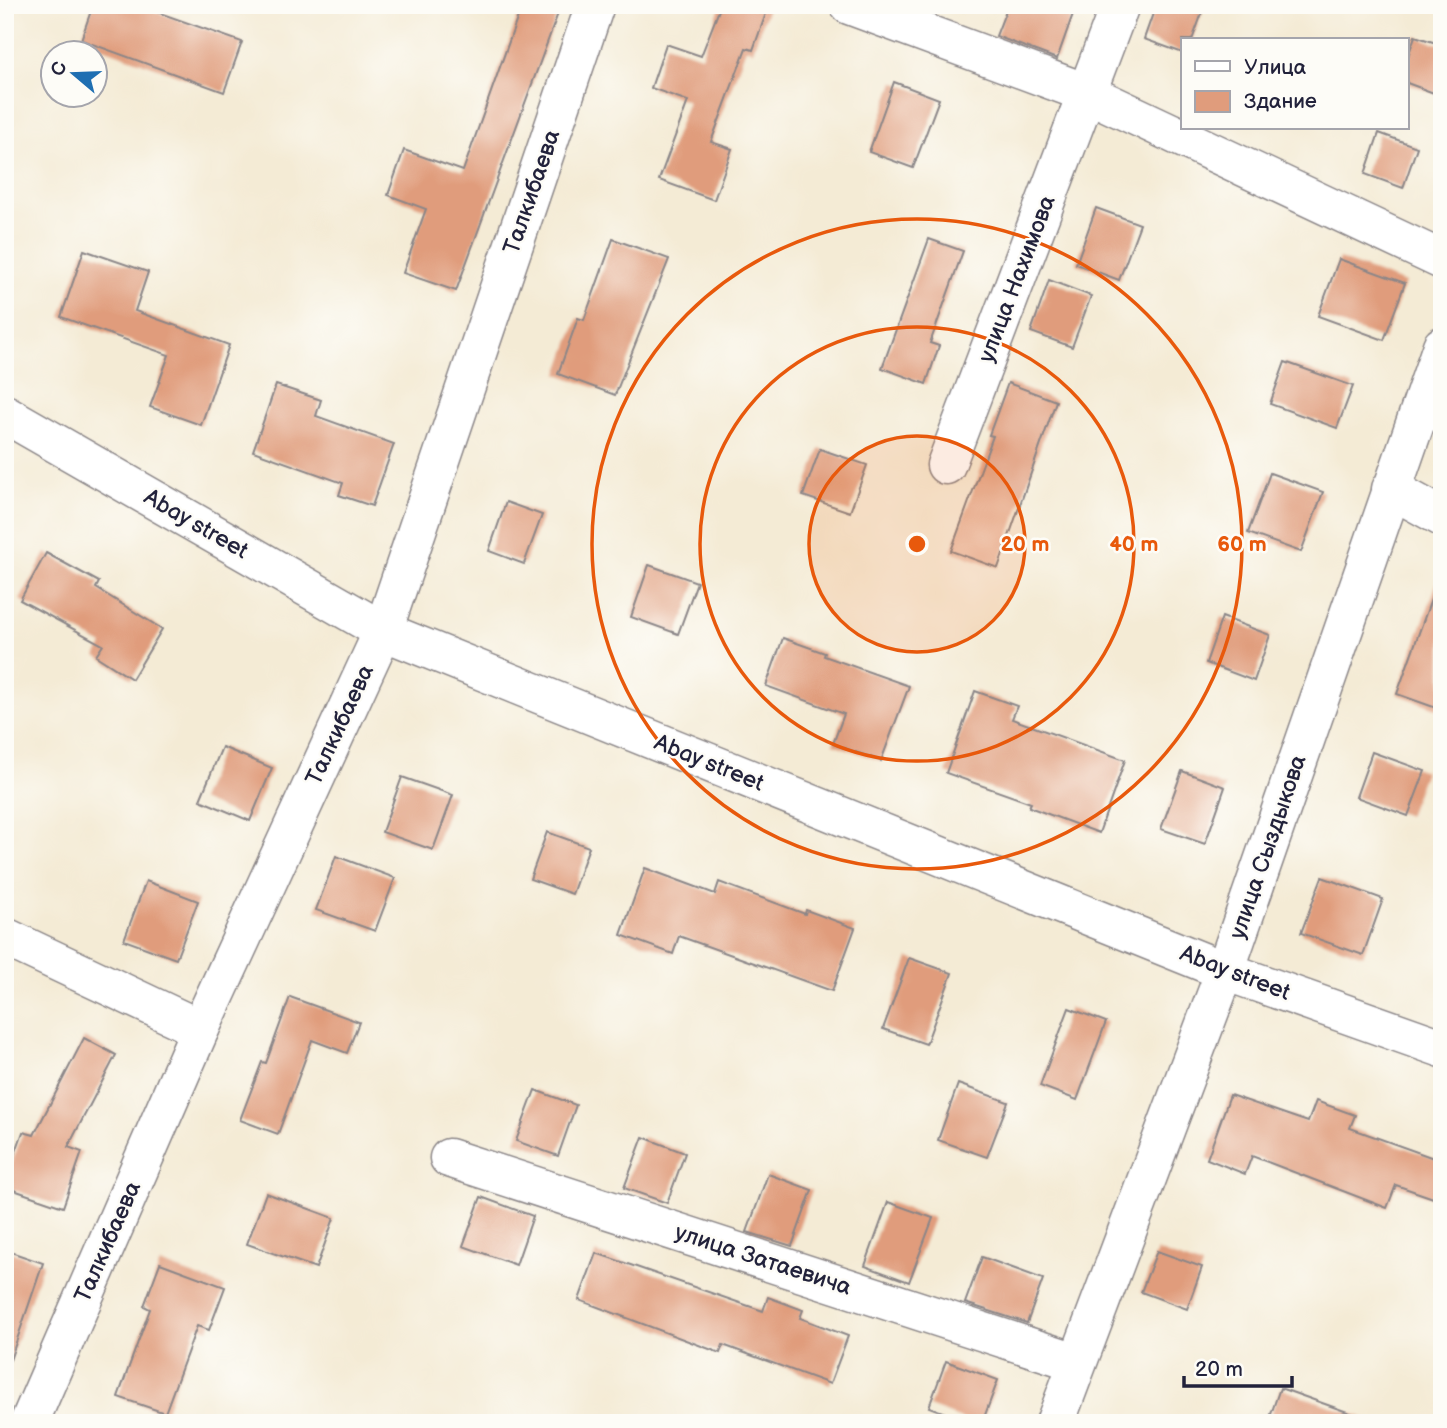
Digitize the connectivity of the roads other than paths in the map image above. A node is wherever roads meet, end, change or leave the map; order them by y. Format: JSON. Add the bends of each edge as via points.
{"nodes":[{"id":1,"x":595,"y":5,"type":"edge"},
{"id":2,"x":849,"y":5,"type":"edge"},
{"id":3,"x":1120,"y":5,"type":"edge"},
{"id":4,"x":1089,"y":94,"type":"junction"},
{"id":5,"x":1442,"y":260,"type":"edge"},
{"id":6,"x":1442,"y":346,"type":"edge"},
{"id":7,"x":5,"y":414,"type":"edge"},
{"id":8,"x":946,"y":464,"type":"dead end"},
{"id":9,"x":1391,"y":489,"type":"junction"},
{"id":10,"x":1442,"y":517,"type":"edge"},
{"id":11,"x":383,"y":631,"type":"junction"},
{"id":12,"x":5,"y":937,"type":"edge"},
{"id":13,"x":1225,"y":971,"type":"junction"},
{"id":14,"x":200,"y":1029,"type":"junction"},
{"id":15,"x":1442,"y":1048,"type":"edge"},
{"id":16,"x":449,"y":1158,"type":"dead end"},
{"id":17,"x":1076,"y":1362,"type":"junction"},
{"id":18,"x":29,"y":1423,"type":"edge"},
{"id":19,"x":1055,"y":1423,"type":"edge"}],
"edges":[{"from":1,"to":11,"type":"street","name":"Талкибаева"},
{"from":2,"to":4,"type":"street"},
{"from":3,"to":4,"type":"street","name":"улица Нахимова"},
{"from":4,"to":5,"type":"street"},
{"from":4,"to":8,"type":"street","name":"улица Нахимова"},
{"from":6,"to":9,"type":"street","name":"улица Сыздыкова"},
{"from":7,"to":11,"type":"street","name":"Abay street"},
{"from":9,"to":10,"type":"street"},
{"from":9,"to":13,"type":"street","name":"улица Сыздыкова"},
{"from":11,"to":13,"type":"street","name":"Abay street"},
{"from":11,"to":14,"type":"street","name":"Талкибаева"},
{"from":12,"to":14,"type":"street"},
{"from":13,"to":15,"type":"street","name":"Abay street"},
{"from":13,"to":17,"type":"street","name":"улица Сыздыкова"},
{"from":14,"to":18,"type":"street","name":"Талкибаева"},
{"from":16,"to":17,"type":"street","name":"улица Затаевича"},
{"from":17,"to":19,"type":"street","name":"улица Сыздыкова"}]}
